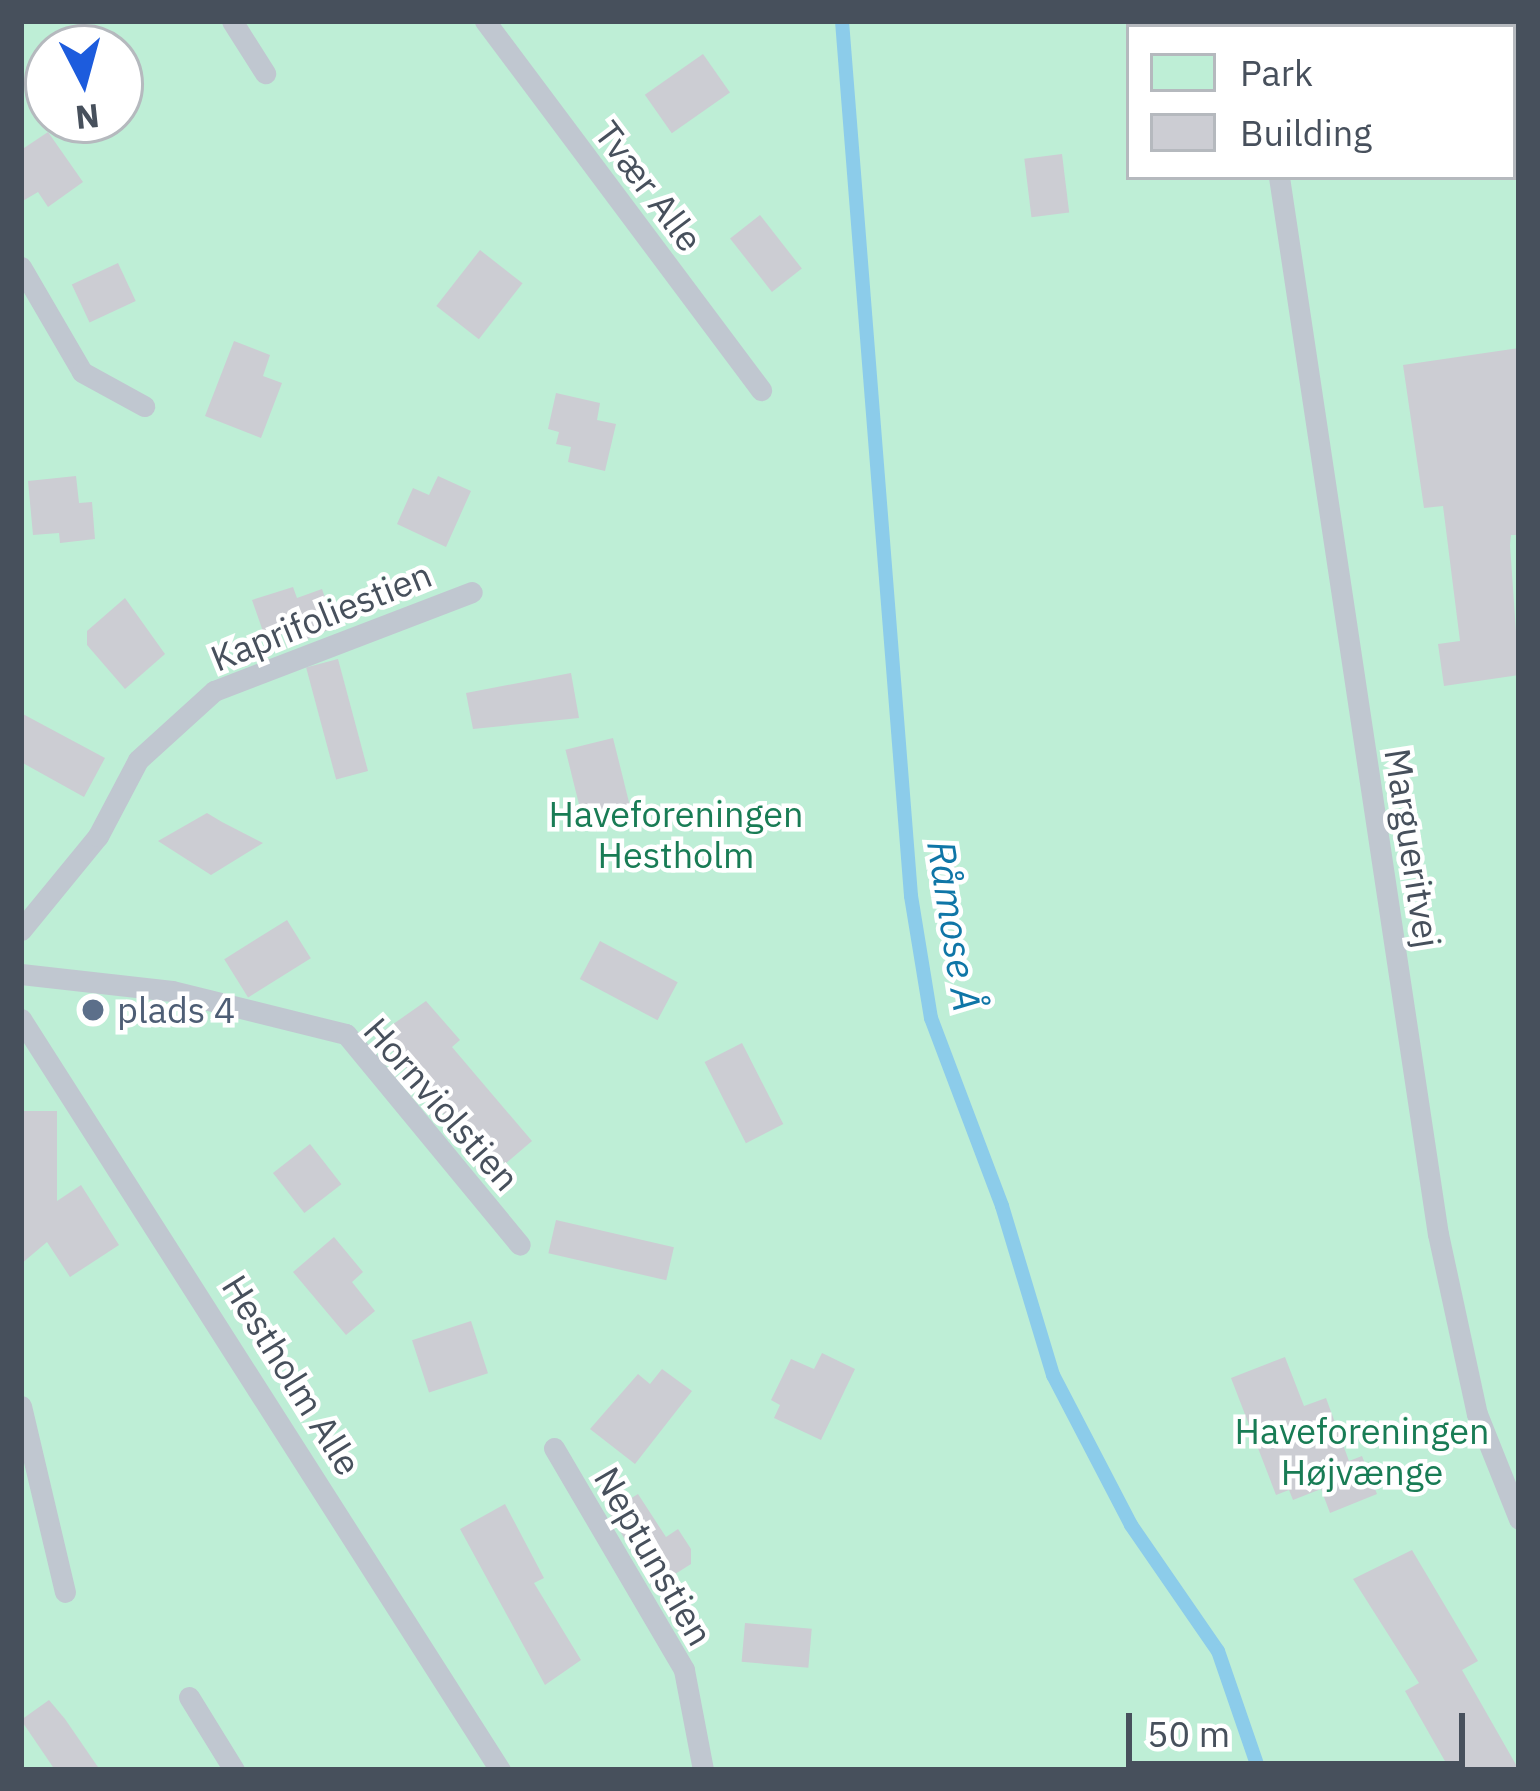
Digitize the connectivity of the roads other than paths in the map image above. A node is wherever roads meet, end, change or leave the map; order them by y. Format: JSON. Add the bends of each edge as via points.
{"nodes":[{"id":1,"x":232,"y":21,"type":"edge"},
{"id":2,"x":485,"y":21,"type":"edge"},
{"id":3,"x":265,"y":73,"type":"dead end"},
{"id":4,"x":1279,"y":180,"type":"edge"},
{"id":5,"x":21,"y":267,"type":"edge"},
{"id":6,"x":761,"y":390,"type":"dead end"},
{"id":7,"x":144,"y":406,"type":"dead end"},
{"id":8,"x":472,"y":592,"type":"dead end"},
{"id":9,"x":21,"y":930,"type":"edge"},
{"id":10,"x":21,"y":974,"type":"edge"},
{"id":11,"x":21,"y":1019,"type":"edge"},
{"id":12,"x":520,"y":1245,"type":"dead end"},
{"id":13,"x":21,"y":1406,"type":"edge"},
{"id":14,"x":554,"y":1448,"type":"dead end"},
{"id":15,"x":1519,"y":1520,"type":"edge"},
{"id":16,"x":65,"y":1592,"type":"dead end"},
{"id":17,"x":189,"y":1697,"type":"dead end"},
{"id":18,"x":234,"y":1770,"type":"edge"},
{"id":19,"x":500,"y":1770,"type":"edge"},
{"id":20,"x":703,"y":1770,"type":"edge"}],
"edges":[{"from":1,"to":3,"type":"lane"},
{"from":2,"to":6,"type":"lane","name":"Tvær Alle"},
{"from":4,"to":15,"type":"lane","name":"Margueritvej","via":[[1438,1234],[1478,1414]]},
{"from":5,"to":7,"type":"lane","via":[[82,372]]},
{"from":8,"to":9,"type":"lane","name":"Kaprifoliestien","via":[[214,691],[138,760],[98,836]]},
{"from":10,"to":12,"type":"lane","name":"Hornviolstien","via":[[172,991],[346,1034]]},
{"from":11,"to":19,"type":"lane","name":"Hestholm Alle"},
{"from":13,"to":16,"type":"lane"},
{"from":14,"to":20,"type":"lane","name":"Neptunstien","via":[[683,1670]]},
{"from":17,"to":18,"type":"lane"}]}
